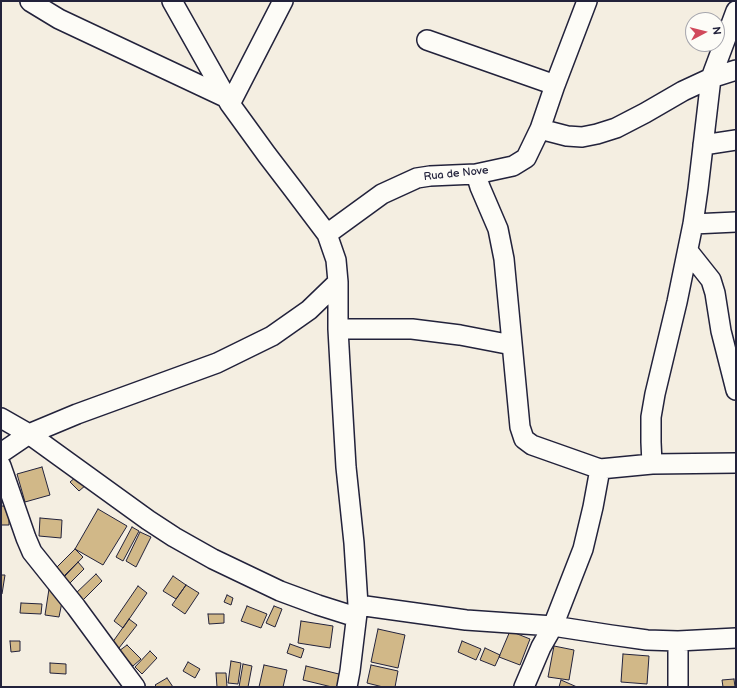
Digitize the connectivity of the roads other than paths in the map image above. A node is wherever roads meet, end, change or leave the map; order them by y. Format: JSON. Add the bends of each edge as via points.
{"nodes":[{"id":1,"x":30,"y":1,"type":"edge"},
{"id":2,"x":172,"y":1,"type":"edge"},
{"id":3,"x":283,"y":1,"type":"edge"},
{"id":4,"x":587,"y":1,"type":"edge"},
{"id":5,"x":736,"y":11,"type":"edge"},
{"id":6,"x":428,"y":40,"type":"dead end"},
{"id":7,"x":736,"y":70,"type":"edge"},
{"id":8,"x":711,"y":78,"type":"junction"},
{"id":9,"x":555,"y":85,"type":"junction"},
{"id":10,"x":228,"y":101,"type":"junction"},
{"id":11,"x":540,"y":129,"type":"junction"},
{"id":12,"x":736,"y":140,"type":"edge"},
{"id":13,"x":703,"y":145,"type":"junction"},
{"id":14,"x":476,"y":174,"type":"junction"},
{"id":15,"x":736,"y":222,"type":"edge"},
{"id":16,"x":692,"y":224,"type":"junction"},
{"id":17,"x":327,"y":234,"type":"junction"},
{"id":18,"x":688,"y":251,"type":"junction"},
{"id":19,"x":338,"y":282,"type":"junction"},
{"id":20,"x":338,"y":330,"type":"junction"},
{"id":21,"x":729,"y":330,"type":"edge"},
{"id":22,"x":512,"y":345,"type":"junction"},
{"id":23,"x":736,"y":390,"type":"edge"},
{"id":24,"x":1,"y":418,"type":"edge"},
{"id":25,"x":29,"y":434,"type":"junction"},
{"id":26,"x":1,"y":453,"type":"edge"},
{"id":27,"x":736,"y":463,"type":"edge"},
{"id":28,"x":652,"y":464,"type":"junction"},
{"id":29,"x":1,"y":466,"type":"edge"},
{"id":30,"x":600,"y":469,"type":"junction"},
{"id":31,"x":357,"y":611,"type":"junction"},
{"id":32,"x":553,"y":626,"type":"junction"},
{"id":33,"x":736,"y":638,"type":"edge"},
{"id":34,"x":678,"y":641,"type":"junction"},
{"id":35,"x":135,"y":687,"type":"edge"},
{"id":36,"x":347,"y":687,"type":"edge"},
{"id":37,"x":524,"y":687,"type":"edge"},
{"id":38,"x":678,"y":687,"type":"edge"}],
"edges":[{"from":1,"to":10,"type":"street","via":[[59,19]]},
{"from":2,"to":10,"type":"street"},
{"from":3,"to":10,"type":"street"},
{"from":4,"to":9,"type":"street","name":"Rua de Nove"},
{"from":5,"to":8,"type":"street"},
{"from":6,"to":9,"type":"street"},
{"from":7,"to":8,"type":"street"},
{"from":8,"to":11,"type":"street","via":[[616,128],[597,134],[567,136]]},
{"from":8,"to":13,"type":"street"},
{"from":9,"to":11,"type":"street","name":"Rua de Nove"},
{"from":10,"to":17,"type":"street"},
{"from":11,"to":14,"type":"street","name":"Rua de Nove","via":[[526,158],[513,166]]},
{"from":12,"to":13,"type":"street"},
{"from":13,"to":16,"type":"street"},
{"from":14,"to":17,"type":"street","name":"Rua de Nove","via":[[417,178],[382,194]]},
{"from":14,"to":22,"type":"street","via":[[498,229],[504,259]]},
{"from":15,"to":16,"type":"street"},
{"from":16,"to":18,"type":"street"},
{"from":17,"to":19,"type":"street","via":[[336,260]]},
{"from":18,"to":21,"type":"street","via":[[711,280]]},
{"from":18,"to":28,"type":"street","via":[[651,417]]},
{"from":19,"to":20,"type":"street"},
{"from":19,"to":25,"type":"street","via":[[309,310],[272,336],[217,363]]},
{"from":20,"to":22,"type":"street","via":[[412,329]]},
{"from":20,"to":31,"type":"street"},
{"from":21,"to":23,"type":"street"},
{"from":22,"to":30,"type":"street","via":[[520,427],[524,439]]},
{"from":24,"to":25,"type":"street"},
{"from":25,"to":26,"type":"street"},
{"from":25,"to":31,"type":"street","via":[[148,520],[213,559],[280,591],[318,605]]},
{"from":27,"to":28,"type":"street"},
{"from":28,"to":30,"type":"street"},
{"from":29,"to":35,"type":"street","via":[[32,552],[76,606]]},
{"from":30,"to":32,"type":"street","via":[[583,550]]},
{"from":31,"to":32,"type":"street"},
{"from":31,"to":36,"type":"street"},
{"from":32,"to":34,"type":"street","via":[[647,640]]},
{"from":32,"to":37,"type":"street","via":[[541,646]]},
{"from":33,"to":34,"type":"street"},
{"from":34,"to":38,"type":"street"}]}
